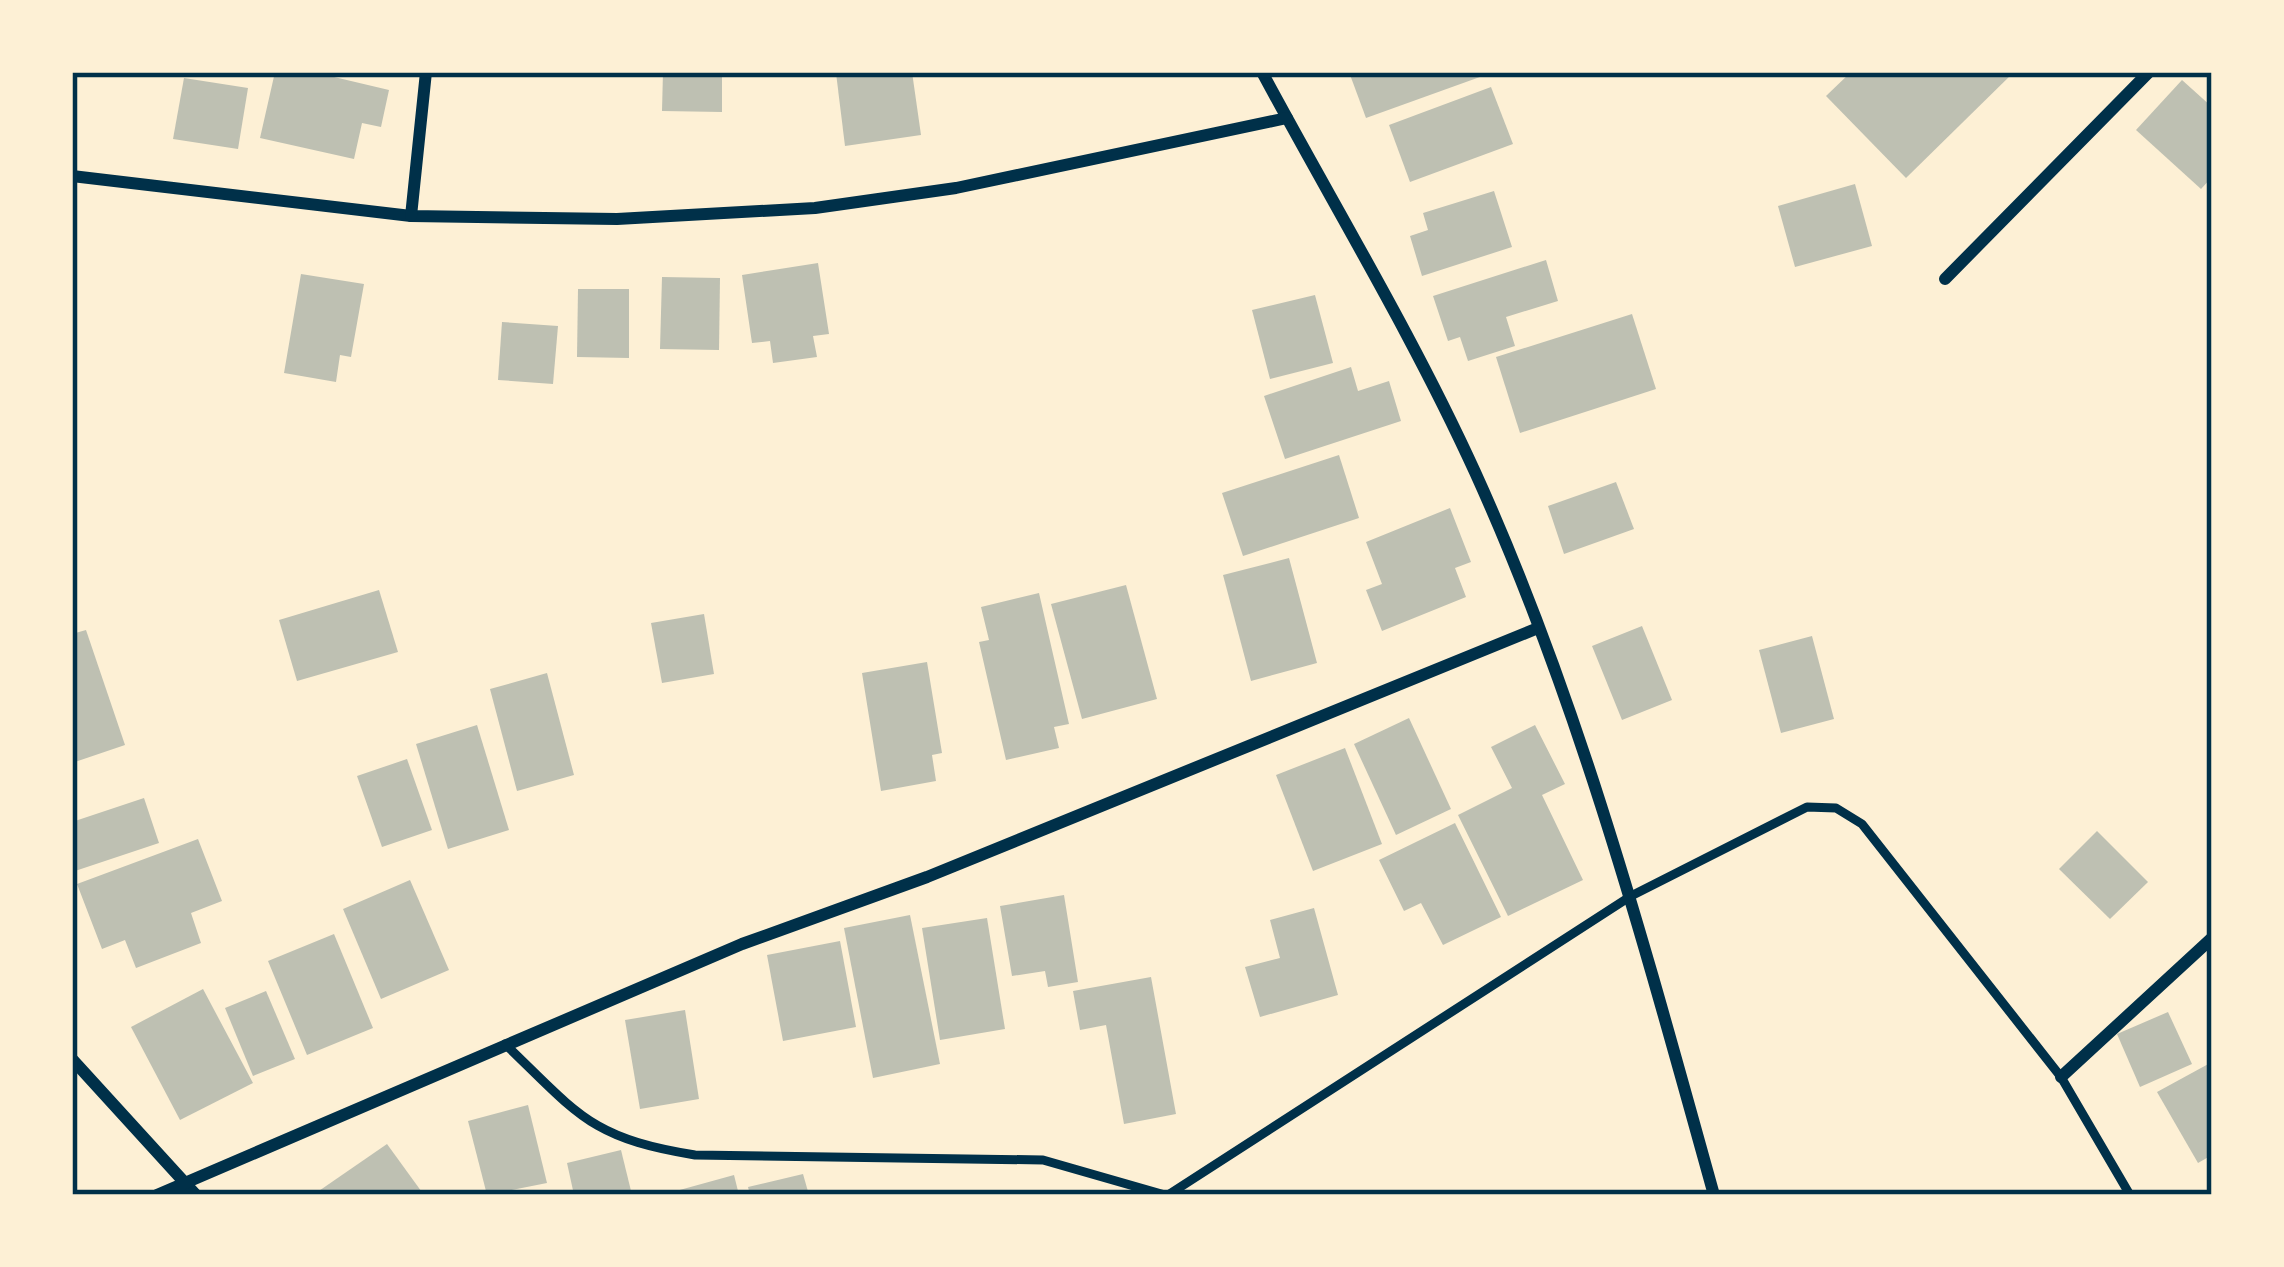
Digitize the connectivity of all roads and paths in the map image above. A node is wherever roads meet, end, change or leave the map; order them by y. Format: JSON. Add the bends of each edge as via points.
{"nodes":[{"id":1,"x":426,"y":72,"type":"edge"},
{"id":2,"x":1262,"y":72,"type":"edge"},
{"id":3,"x":2149,"y":72,"type":"edge"},
{"id":4,"x":1287,"y":118,"type":"junction"},
{"id":5,"x":72,"y":176,"type":"edge"},
{"id":6,"x":411,"y":216,"type":"junction"},
{"id":7,"x":1945,"y":279,"type":"dead end"},
{"id":8,"x":1538,"y":628,"type":"junction"},
{"id":9,"x":1631,"y":896,"type":"junction"},
{"id":10,"x":2212,"y":938,"type":"edge"},
{"id":11,"x":504,"y":1043,"type":"junction"},
{"id":12,"x":72,"y":1059,"type":"edge"},
{"id":13,"x":2061,"y":1077,"type":"junction"},
{"id":14,"x":191,"y":1190,"type":"edge"},
{"id":15,"x":157,"y":1195,"type":"edge"},
{"id":16,"x":1166,"y":1195,"type":"edge"},
{"id":17,"x":1714,"y":1195,"type":"edge"},
{"id":18,"x":2130,"y":1195,"type":"edge"}],
"edges":[{"from":1,"to":6,"type":"street"},
{"from":2,"to":4,"type":"street"},
{"from":3,"to":7,"type":"street"},
{"from":4,"to":6,"type":"street","via":[[956,188],[815,208],[617,219]]},
{"from":4,"to":8,"type":"street","via":[[1410,335]]},
{"from":5,"to":6,"type":"street"},
{"from":8,"to":9,"type":"street"},
{"from":8,"to":11,"type":"street"},
{"from":9,"to":13,"type":"lane","via":[[1807,807],[1836,808],[1862,824]]},
{"from":9,"to":16,"type":"lane"},
{"from":9,"to":17,"type":"street"},
{"from":10,"to":13,"type":"street"},
{"from":11,"to":14,"type":"street"},
{"from":11,"to":16,"type":"lane","via":[[582,1118],[640,1146],[695,1155],[1043,1160]]},
{"from":12,"to":14,"type":"street"},
{"from":13,"to":18,"type":"lane"},
{"from":14,"to":15,"type":"street"}]}
